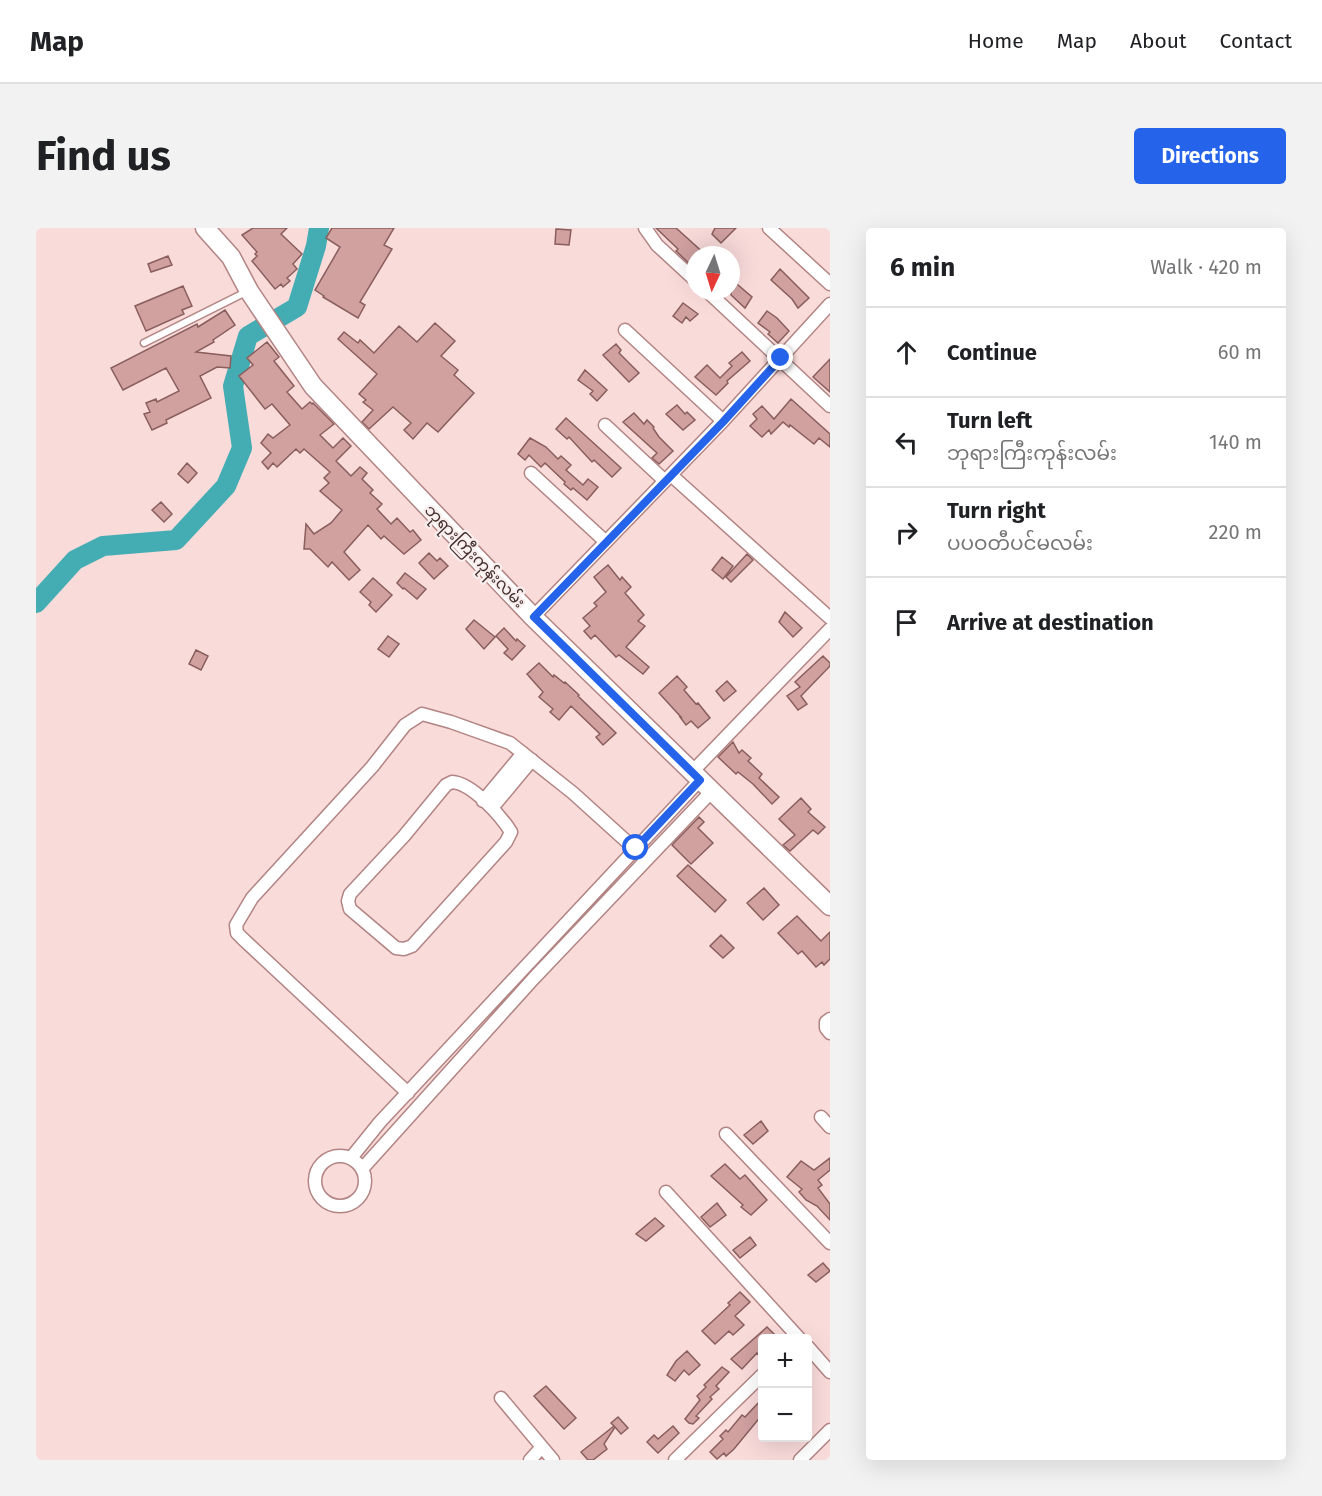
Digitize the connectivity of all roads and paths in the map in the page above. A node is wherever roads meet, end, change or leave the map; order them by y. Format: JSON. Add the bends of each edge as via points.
{"nodes":[{"id":1,"x":205,"y":228,"type":"edge"},
{"id":2,"x":645,"y":228,"type":"edge"},
{"id":3,"x":769,"y":228,"type":"edge"},
{"id":4,"x":686,"y":272,"type":"edge"},
{"id":5,"x":830,"y":284,"type":"edge"},
{"id":6,"x":249,"y":291,"type":"junction"},
{"id":7,"x":717,"y":300,"type":"edge"},
{"id":8,"x":830,"y":304,"type":"edge"},
{"id":9,"x":625,"y":330,"type":"dead end"},
{"id":10,"x":144,"y":343,"type":"dead end"},
{"id":11,"x":781,"y":358,"type":"junction"},
{"id":12,"x":830,"y":406,"type":"edge"},
{"id":13,"x":723,"y":422,"type":"junction"},
{"id":14,"x":604,"y":425,"type":"dead end"},
{"id":15,"x":531,"y":473,"type":"dead end"},
{"id":16,"x":668,"y":478,"type":"junction"},
{"id":17,"x":606,"y":542,"type":"junction"},
{"id":18,"x":534,"y":617,"type":"junction"},
{"id":19,"x":830,"y":618,"type":"edge"},
{"id":20,"x":828,"y":634,"type":"edge"},
{"id":21,"x":528,"y":756,"type":"junction"},
{"id":22,"x":701,"y":781,"type":"junction"},
{"id":23,"x":488,"y":805,"type":"junction"},
{"id":24,"x":636,"y":848,"type":"junction"},
{"id":25,"x":646,"y":859,"type":"junction"},
{"id":26,"x":830,"y":906,"type":"edge"},
{"id":27,"x":562,"y":927,"type":"junction"},
{"id":28,"x":572,"y":938,"type":"junction"},
{"id":29,"x":830,"y":1018,"type":"edge"},
{"id":30,"x":830,"y":1033,"type":"edge"},
{"id":31,"x":460,"y":1036,"type":"junction"},
{"id":32,"x":471,"y":1047,"type":"junction"},
{"id":33,"x":408,"y":1092,"type":"junction"},
{"id":34,"x":821,"y":1117,"type":"dead end"},
{"id":35,"x":830,"y":1126,"type":"edge"},
{"id":36,"x":726,"y":1134,"type":"dead end"},
{"id":37,"x":351,"y":1158,"type":"junction"},
{"id":38,"x":362,"y":1168,"type":"junction"},
{"id":39,"x":666,"y":1192,"type":"dead end"},
{"id":40,"x":830,"y":1243,"type":"edge"},
{"id":41,"x":796,"y":1334,"type":"edge"},
{"id":42,"x":812,"y":1352,"type":"edge"},
{"id":43,"x":830,"y":1372,"type":"edge"},
{"id":44,"x":758,"y":1379,"type":"edge"},
{"id":45,"x":501,"y":1398,"type":"dead end"},
{"id":46,"x":830,"y":1430,"type":"edge"},
{"id":47,"x":541,"y":1448,"type":"junction"},
{"id":48,"x":530,"y":1460,"type":"edge"},
{"id":49,"x":553,"y":1460,"type":"edge"},
{"id":50,"x":675,"y":1460,"type":"edge"},
{"id":51,"x":800,"y":1460,"type":"edge"}],
"edges":[{"from":1,"to":6,"type":"street","name":"ဘုရားကြီးကုန်းလမ်း","via":[[231,257]]},
{"from":2,"to":4,"type":"street"},
{"from":3,"to":5,"type":"street"},
{"from":6,"to":10,"type":"lane"},
{"from":6,"to":18,"type":"street","name":"ဘုရားကြီးကုန်းလမ်း","via":[[313,386]]},
{"from":7,"to":11,"type":"street"},
{"from":8,"to":11,"type":"street"},
{"from":9,"to":13,"type":"street"},
{"from":11,"to":12,"type":"street"},
{"from":11,"to":13,"type":"street"},
{"from":13,"to":16,"type":"street"},
{"from":14,"to":16,"type":"street"},
{"from":15,"to":17,"type":"street"},
{"from":16,"to":17,"type":"street"},
{"from":16,"to":19,"type":"street"},
{"from":17,"to":18,"type":"street"},
{"from":18,"to":22,"type":"street","name":"ဘုရားကြီးကုန်းလမ်း"},
{"from":20,"to":22,"type":"street"},
{"from":21,"to":23,"type":"street"},
{"from":21,"to":24,"type":"street"},
{"from":21,"to":33,"type":"street","via":[[510,743],[422,714],[405,725],[252,898],[236,925],[243,939]]},
{"from":22,"to":24,"type":"street"},
{"from":22,"to":25,"type":"street"},
{"from":22,"to":26,"type":"street","name":"ဘုရားကြီးကုန်းလမ်း"},
{"from":23,"to":23,"type":"street","via":[[460,782],[446,785],[350,894],[350,909],[396,948],[412,946],[506,842],[511,832]]},
{"from":24,"to":25,"type":"street"},
{"from":24,"to":27,"type":"street"},
{"from":25,"to":28,"type":"street"},
{"from":27,"to":28,"type":"street"},
{"from":27,"to":31,"type":"street"},
{"from":28,"to":32,"type":"street"},
{"from":29,"to":30,"type":"street","via":[[826,1028]]},
{"from":31,"to":32,"type":"street"},
{"from":31,"to":33,"type":"street"},
{"from":32,"to":38,"type":"street"},
{"from":33,"to":37,"type":"street"},
{"from":34,"to":35,"type":"street"},
{"from":36,"to":40,"type":"street"},
{"from":37,"to":38,"type":"street"},
{"from":37,"to":38,"type":"street","via":[[331,1158],[318,1169],[315,1186],[324,1201],[342,1206],[357,1200],[365,1185]]},
{"from":39,"to":41,"type":"street"},
{"from":42,"to":43,"type":"street"},
{"from":44,"to":50,"type":"street"},
{"from":45,"to":47,"type":"street"},
{"from":46,"to":51,"type":"street"},
{"from":47,"to":48,"type":"street"},
{"from":47,"to":49,"type":"street"}]}
